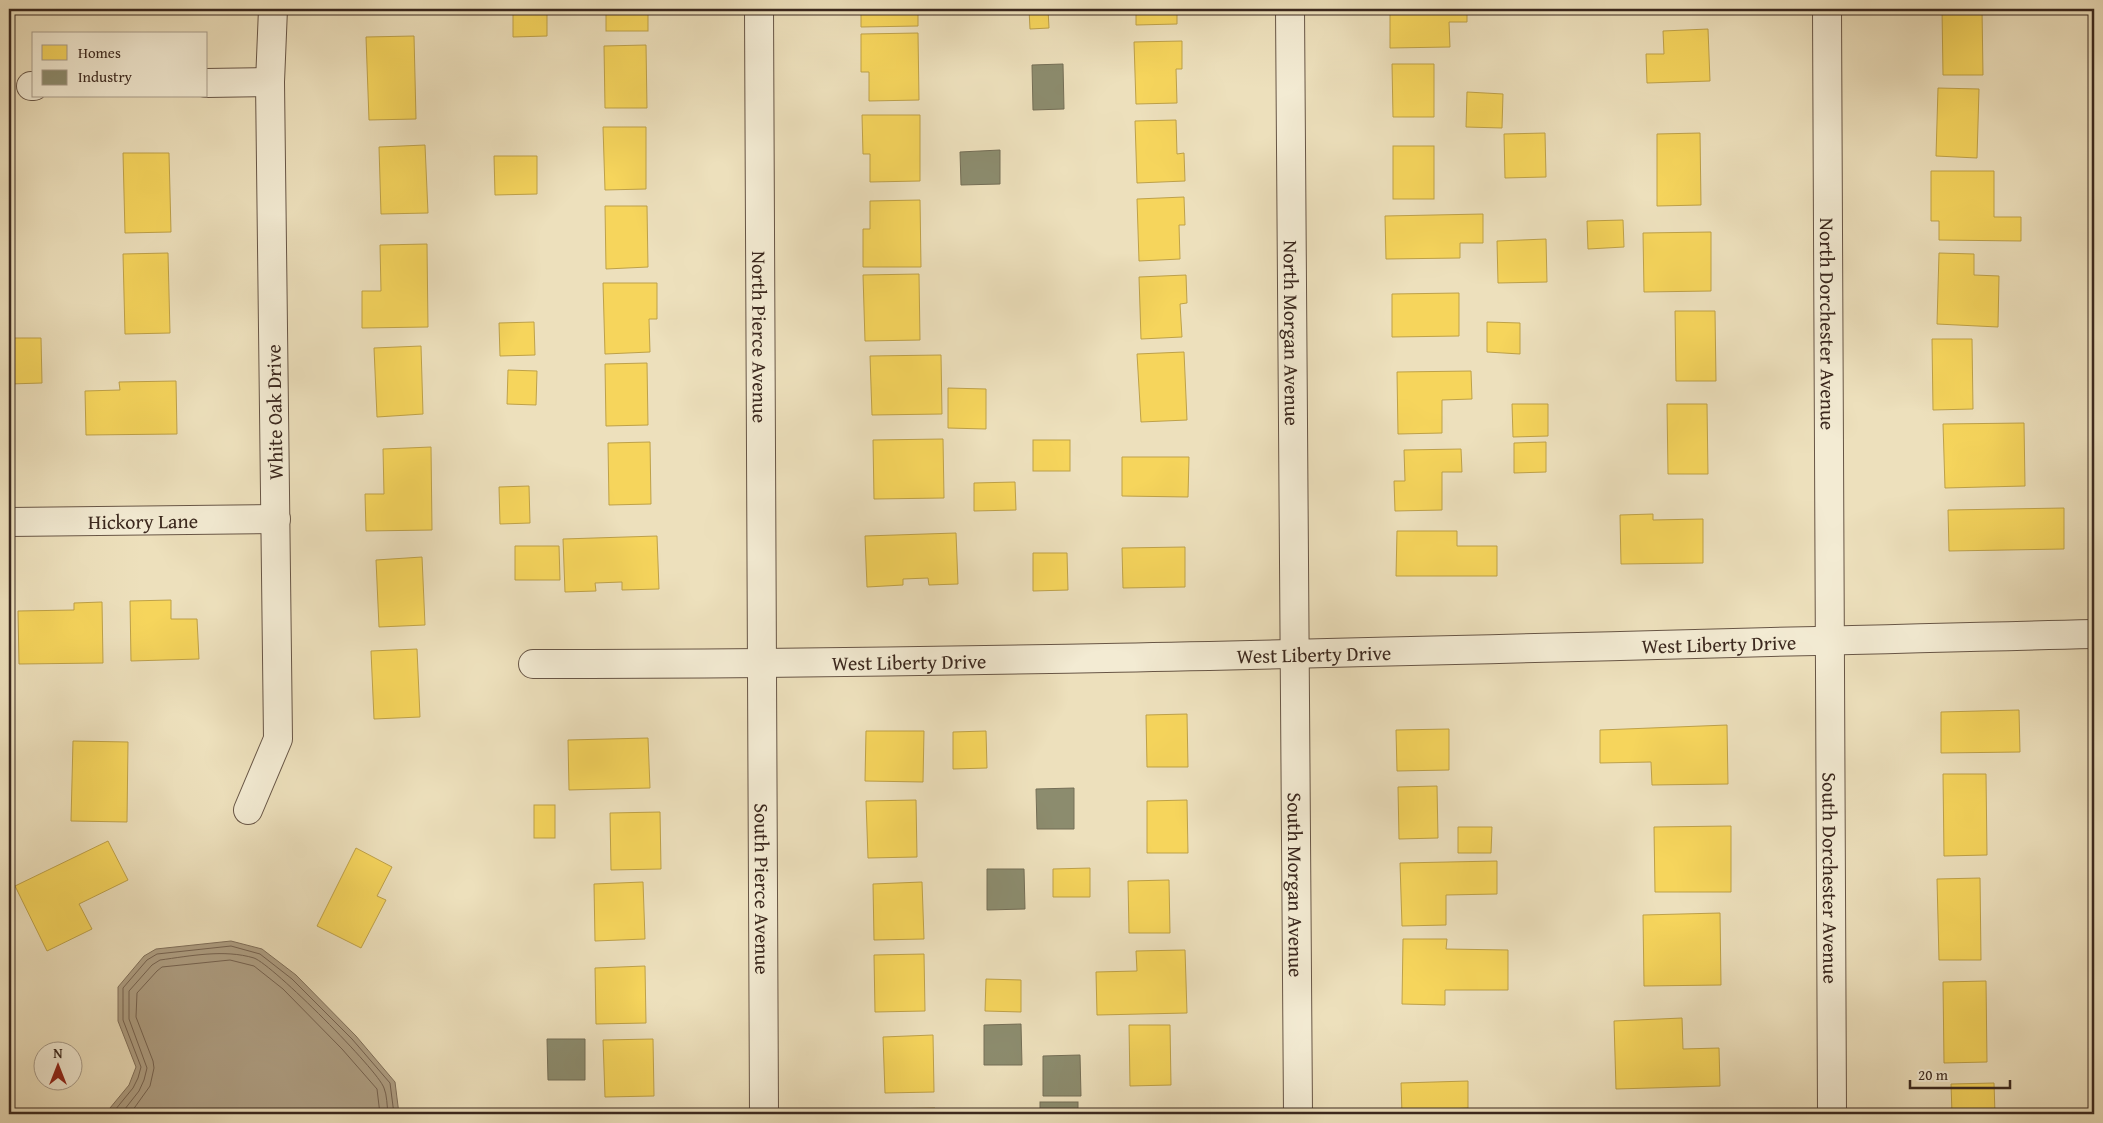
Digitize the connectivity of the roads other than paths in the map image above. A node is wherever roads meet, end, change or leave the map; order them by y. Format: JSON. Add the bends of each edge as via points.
{"nodes":[{"id":1,"x":273,"y":9,"type":"edge"},
{"id":2,"x":758,"y":9,"type":"edge"},
{"id":3,"x":1290,"y":9,"type":"edge"},
{"id":4,"x":1827,"y":9,"type":"edge"},
{"id":5,"x":270,"y":82,"type":"junction"},
{"id":6,"x":208,"y":83,"type":"edge"},
{"id":7,"x":276,"y":519,"type":"junction"},
{"id":8,"x":9,"y":522,"type":"edge"},
{"id":9,"x":2094,"y":634,"type":"edge"},
{"id":10,"x":1829,"y":640,"type":"junction"},
{"id":11,"x":1294,"y":656,"type":"junction"},
{"id":12,"x":533,"y":664,"type":"dead end"},
{"id":13,"x":761,"y":664,"type":"junction"},
{"id":14,"x":248,"y":810,"type":"dead end"},
{"id":15,"x":764,"y":1114,"type":"edge"},
{"id":16,"x":1298,"y":1114,"type":"edge"},
{"id":17,"x":1832,"y":1114,"type":"edge"}],
"edges":[{"from":1,"to":5,"type":"street","name":"White Oak Drive"},
{"from":2,"to":13,"type":"street","name":"North Pierce Avenue"},
{"from":3,"to":11,"type":"street","name":"North Morgan Avenue"},
{"from":4,"to":10,"type":"street","name":"North Dorchester Avenue"},
{"from":5,"to":6,"type":"street"},
{"from":5,"to":7,"type":"street","name":"White Oak Drive"},
{"from":7,"to":8,"type":"street","name":"Hickory Lane"},
{"from":7,"to":14,"type":"street","name":"White Oak Drive","via":[[278,739]]},
{"from":9,"to":10,"type":"street","name":"West Liberty Drive"},
{"from":10,"to":11,"type":"street","name":"West Liberty Drive"},
{"from":10,"to":17,"type":"street","name":"South Dorchester Avenue"},
{"from":11,"to":13,"type":"street","name":"West Liberty Drive"},
{"from":11,"to":16,"type":"street","name":"South Morgan Avenue"},
{"from":12,"to":13,"type":"street","name":"West Liberty Drive"},
{"from":13,"to":15,"type":"street","name":"South Pierce Avenue"}]}
